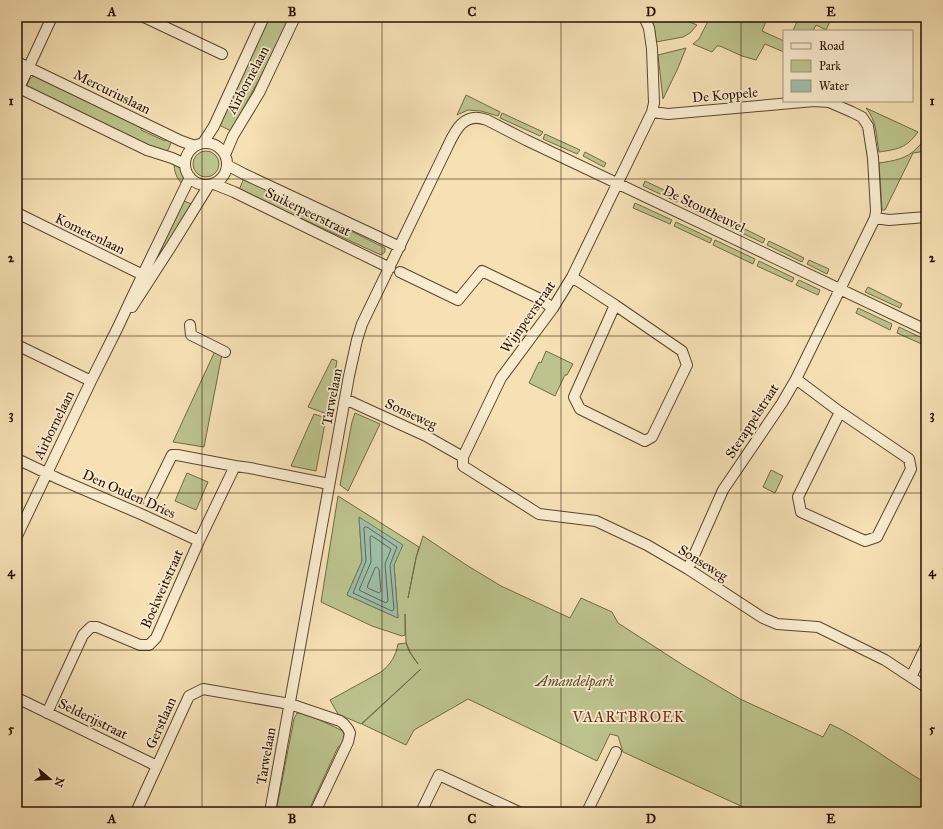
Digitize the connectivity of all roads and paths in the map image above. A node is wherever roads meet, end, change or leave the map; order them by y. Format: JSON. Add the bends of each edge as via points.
{"nodes":[{"id":1,"x":52,"y":17,"type":"edge"},
{"id":2,"x":144,"y":17,"type":"edge"},
{"id":3,"x":264,"y":17,"type":"edge"},
{"id":4,"x":296,"y":17,"type":"edge"},
{"id":5,"x":643,"y":17,"type":"edge"},
{"id":6,"x":222,"y":54,"type":"dead end"},
{"id":7,"x":17,"y":62,"type":"edge"},
{"id":8,"x":29,"y":68,"type":"junction"},
{"id":9,"x":18,"y":87,"type":"edge"},
{"id":10,"x":652,"y":112,"type":"junction"},
{"id":11,"x":468,"y":119,"type":"joint"},
{"id":12,"x":199,"y":145,"type":"junction"},
{"id":13,"x":226,"y":160,"type":"junction"},
{"id":14,"x":185,"y":164,"type":"junction"},
{"id":15,"x":190,"y":177,"type":"junction"},
{"id":16,"x":617,"y":183,"type":"junction"},
{"id":17,"x":211,"y":184,"type":"junction"},
{"id":18,"x":17,"y":213,"type":"edge"},
{"id":19,"x":926,"y":217,"type":"edge"},
{"id":20,"x":874,"y":218,"type":"junction"},
{"id":21,"x":400,"y":247,"type":"junction"},
{"id":22,"x":390,"y":268,"type":"junction"},
{"id":23,"x":400,"y":272,"type":"dead end"},
{"id":24,"x":146,"y":277,"type":"junction"},
{"id":25,"x":572,"y":277,"type":"junction"},
{"id":26,"x":840,"y":290,"type":"junction"},
{"id":27,"x":615,"y":305,"type":"junction"},
{"id":28,"x":553,"y":308,"type":"junction"},
{"id":29,"x":190,"y":325,"type":"dead end"},
{"id":30,"x":926,"y":330,"type":"edge"},
{"id":31,"x":17,"y":345,"type":"edge"},
{"id":32,"x":225,"y":352,"type":"dead end"},
{"id":33,"x":796,"y":379,"type":"junction"},
{"id":34,"x":91,"y":381,"type":"junction"},
{"id":35,"x":345,"y":400,"type":"junction"},
{"id":36,"x":840,"y":412,"type":"junction"},
{"id":37,"x":17,"y":459,"type":"edge"},
{"id":38,"x":463,"y":461,"type":"junction"},
{"id":39,"x":235,"y":466,"type":"junction"},
{"id":40,"x":47,"y":473,"type":"junction"},
{"id":41,"x":330,"y":484,"type":"junction"},
{"id":42,"x":149,"y":502,"type":"dead end"},
{"id":43,"x":17,"y":536,"type":"edge"},
{"id":44,"x":199,"y":541,"type":"junction"},
{"id":45,"x":688,"y":569,"type":"junction"},
{"id":46,"x":926,"y":646,"type":"edge"},
{"id":47,"x":911,"y":677,"type":"junction"},
{"id":48,"x":926,"y":687,"type":"edge"},
{"id":49,"x":17,"y":698,"type":"edge"},
{"id":50,"x":290,"y":704,"type":"junction"},
{"id":51,"x":47,"y":712,"type":"junction"},
{"id":52,"x":616,"y":752,"type":"dead end"},
{"id":53,"x":157,"y":766,"type":"junction"},
{"id":54,"x":136,"y":812,"type":"edge"},
{"id":55,"x":270,"y":812,"type":"edge"},
{"id":56,"x":315,"y":812,"type":"edge"},
{"id":57,"x":421,"y":812,"type":"edge"},
{"id":58,"x":519,"y":812,"type":"edge"},
{"id":59,"x":586,"y":812,"type":"edge"}],
"edges":[{"from":1,"to":8,"type":"street"},
{"from":2,"to":6,"type":"street"},
{"from":3,"to":12,"type":"street","name":"Airbornelaan","via":[[214,126]]},
{"from":4,"to":13,"type":"street","name":"Airbornelaan","via":[[259,94],[233,136]]},
{"from":5,"to":10,"type":"street","via":[[649,28],[652,49]]},
{"from":7,"to":8,"type":"street","name":"Mercuriuslaan"},
{"from":8,"to":9,"type":"street"},
{"from":8,"to":12,"type":"street","name":"Mercuriuslaan","via":[[177,139]]},
{"from":9,"to":14,"type":"street","via":[[147,150]]},
{"from":10,"to":16,"type":"street"},
{"from":10,"to":20,"type":"street","name":"De Koppele","via":[[668,114],[814,102],[829,102],[852,112],[862,117],[868,126],[876,196]]},
{"from":11,"to":16,"type":"street","name":"De Stoutheuvel","via":[[487,120]]},
{"from":11,"to":21,"type":"street","name":"Tarwelaan","via":[[454,133]]},
{"from":12,"to":13,"type":"street","via":[[208,143],[218,147]]},
{"from":12,"to":14,"type":"street","via":[[188,154]]},
{"from":13,"to":17,"type":"street","via":[[226,171],[223,176]]},
{"from":13,"to":21,"type":"street","name":"Suikerpeerstraat","via":[[244,174]]},
{"from":14,"to":15,"type":"street"},
{"from":15,"to":17,"type":"street","via":[[198,184]]},
{"from":15,"to":24,"type":"street","name":"Airbornelaan"},
{"from":16,"to":25,"type":"street","name":"Wijnpeerstraat"},
{"from":16,"to":26,"type":"street","name":"De Stoutheuvel"},
{"from":17,"to":22,"type":"street","name":"Suikerpeerstraat","via":[[240,195]]},
{"from":17,"to":24,"type":"street","name":"Airbornelaan","via":[[175,240]]},
{"from":18,"to":24,"type":"street","name":"Kometenlaan"},
{"from":19,"to":20,"type":"street","via":[[889,220]]},
{"from":20,"to":26,"type":"street","name":"De Koppele"},
{"from":21,"to":22,"type":"street","name":"Tarwelaan"},
{"from":22,"to":35,"type":"street","name":"Tarwelaan","via":[[358,334]]},
{"from":23,"to":28,"type":"street","via":[[458,300],[482,271]]},
{"from":24,"to":34,"type":"street","name":"Airbornelaan","via":[[138,300],[118,327]]},
{"from":25,"to":27,"type":"street"},
{"from":25,"to":28,"type":"street","name":"Wijnpeerstraat"},
{"from":26,"to":30,"type":"street","name":"De Stoutheuvel"},
{"from":26,"to":33,"type":"street","name":"Sterappelstraat"},
{"from":27,"to":27,"type":"street","via":[[574,397],[580,409],[645,441],[652,437],[687,365],[682,351]]},
{"from":28,"to":38,"type":"street","name":"Wijnpeerstraat","via":[[501,378]]},
{"from":29,"to":32,"type":"street","via":[[191,335]]},
{"from":31,"to":34,"type":"street"},
{"from":33,"to":36,"type":"street"},
{"from":33,"to":45,"type":"street","name":"Sterappelstraat","via":[[723,490]]},
{"from":34,"to":40,"type":"street","name":"Airbornelaan"},
{"from":35,"to":38,"type":"street","name":"Sonseweg","via":[[426,436]]},
{"from":35,"to":41,"type":"street","name":"Tarwelaan"},
{"from":36,"to":36,"type":"street","via":[[798,497],[801,512],[865,541],[877,537],[911,469],[909,459]]},
{"from":37,"to":40,"type":"street","name":"Den Ouden Dries"},
{"from":38,"to":45,"type":"street","name":"Sonseweg","via":[[538,514],[596,521],[647,545]]},
{"from":39,"to":41,"type":"street"},
{"from":39,"to":42,"type":"street","name":"Den Ouden Dries","via":[[172,455]]},
{"from":39,"to":44,"type":"street","name":"Boekweitstraat"},
{"from":40,"to":43,"type":"street","name":"Airbornelaan"},
{"from":40,"to":44,"type":"street","name":"Den Ouden Dries"},
{"from":41,"to":50,"type":"street","name":"Tarwelaan"},
{"from":44,"to":51,"type":"street","name":"Boekweitstraat","via":[[156,638],[149,645],[140,645],[98,627],[91,627],[83,635]]},
{"from":45,"to":47,"type":"street","name":"Sonseweg","via":[[763,618],[778,624],[818,627],[885,660]]},
{"from":46,"to":47,"type":"street"},
{"from":47,"to":48,"type":"street","name":"Sonseweg"},
{"from":49,"to":51,"type":"street","name":"Selderijstraat"},
{"from":50,"to":53,"type":"street","name":"Gerstlaan","via":[[203,690],[189,696]]},
{"from":50,"to":55,"type":"street","name":"Tarwelaan"},
{"from":50,"to":56,"type":"street","via":[[340,722],[350,733]]},
{"from":51,"to":53,"type":"street","name":"Selderijstraat"},
{"from":52,"to":59,"type":"street"},
{"from":53,"to":54,"type":"street","name":"Gerstlaan"},
{"from":57,"to":58,"type":"street","via":[[439,775]]}]}
